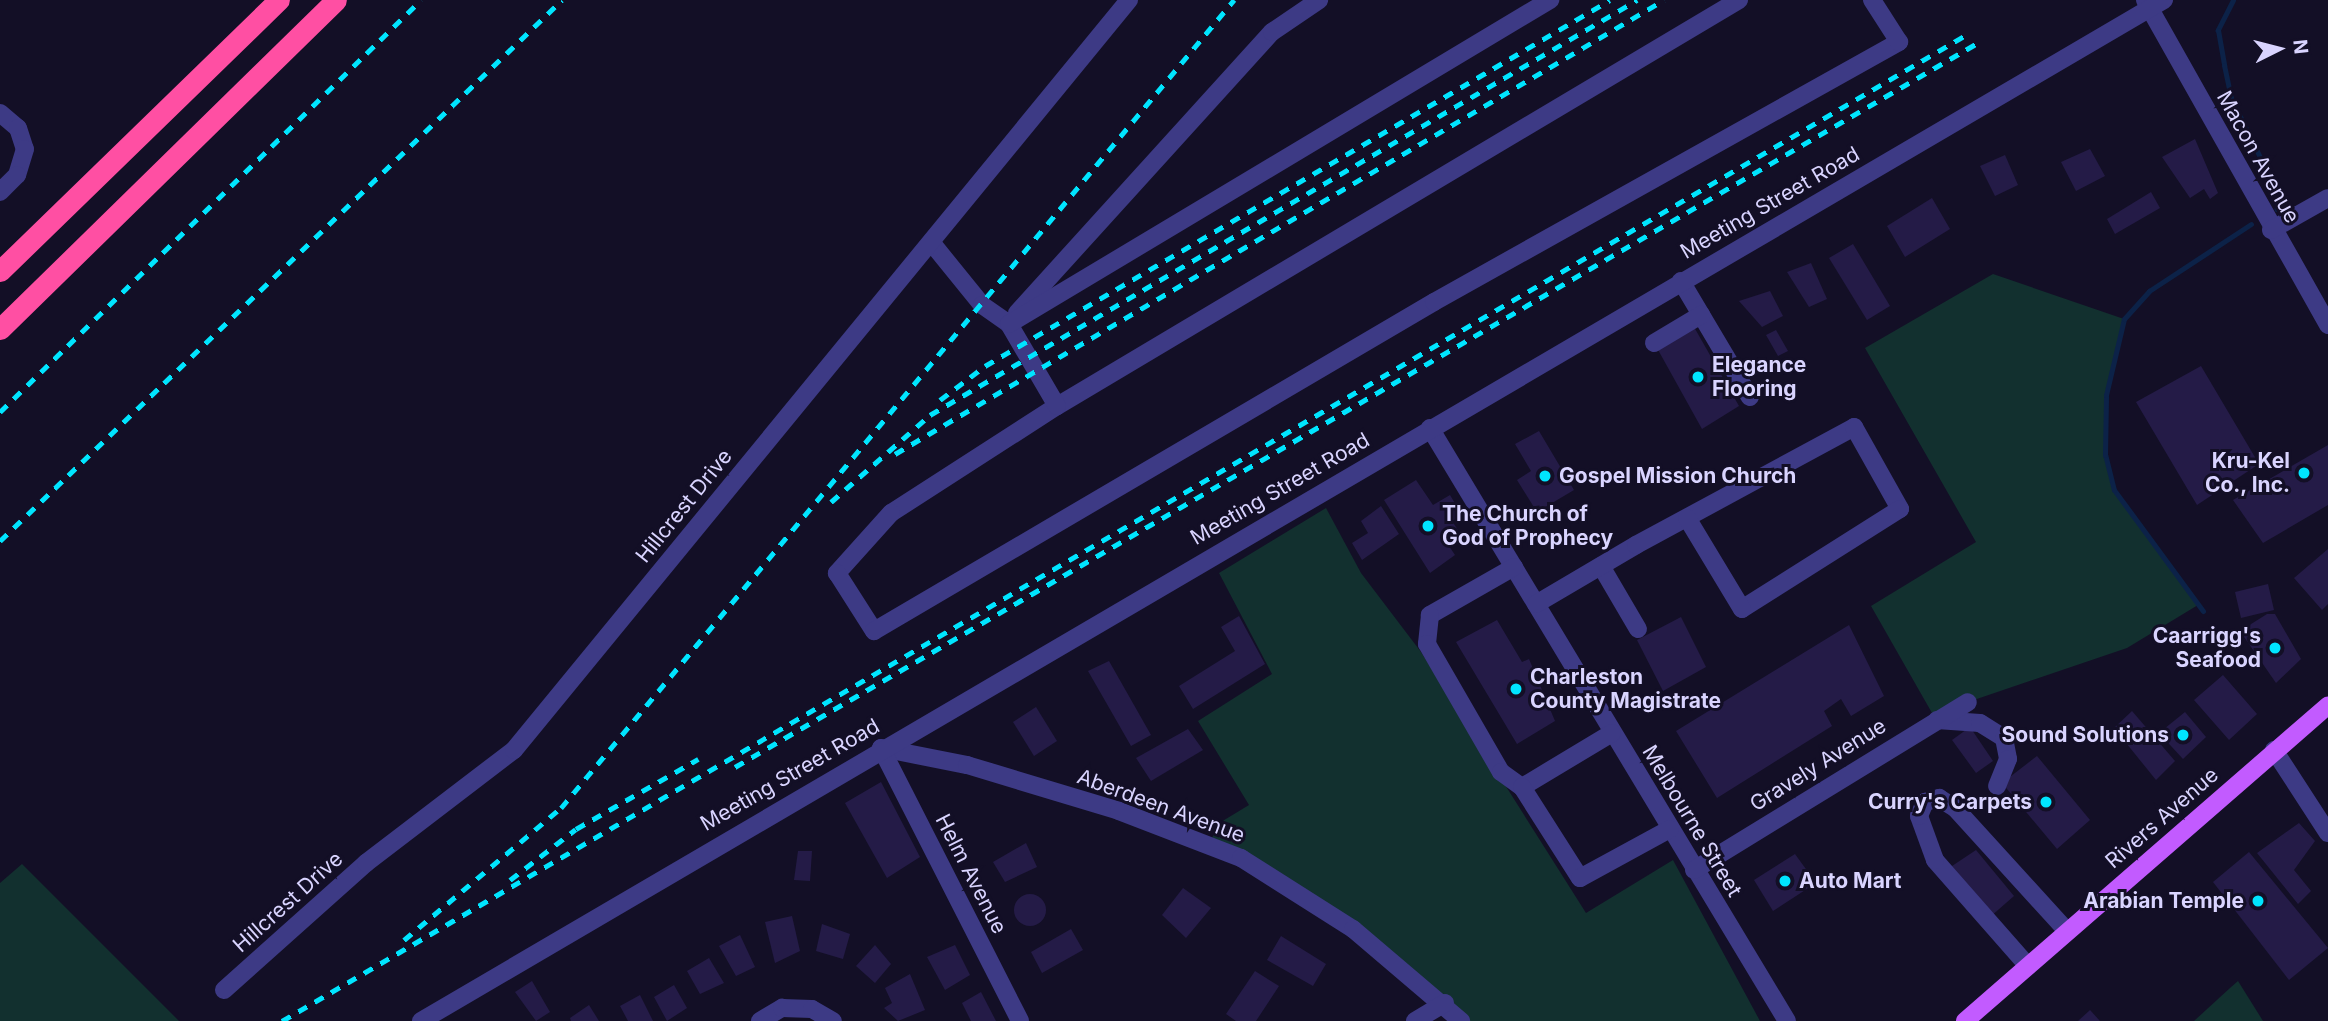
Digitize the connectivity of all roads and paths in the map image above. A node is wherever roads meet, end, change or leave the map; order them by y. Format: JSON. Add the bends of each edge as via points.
{"nodes":[{"id":1,"x":279,"y":0,"type":"edge"},
{"id":2,"x":336,"y":0,"type":"edge"},
{"id":3,"x":1129,"y":0,"type":"edge"},
{"id":4,"x":1319,"y":0,"type":"edge"},
{"id":5,"x":1550,"y":0,"type":"edge"},
{"id":6,"x":1739,"y":0,"type":"edge"},
{"id":7,"x":1872,"y":0,"type":"edge"},
{"id":8,"x":2153,"y":3,"type":"edge"},
{"id":9,"x":0,"y":113,"type":"edge"},
{"id":10,"x":0,"y":192,"type":"edge"},
{"id":11,"x":2328,"y":198,"type":"edge"},
{"id":12,"x":2271,"y":230,"type":"junction"},
{"id":13,"x":931,"y":242,"type":"junction"},
{"id":14,"x":0,"y":271,"type":"edge"},
{"id":15,"x":1681,"y":281,"type":"junction"},
{"id":16,"x":1701,"y":315,"type":"junction"},
{"id":17,"x":1009,"y":324,"type":"junction"},
{"id":18,"x":2328,"y":325,"type":"edge"},
{"id":19,"x":0,"y":329,"type":"edge"},
{"id":20,"x":1654,"y":343,"type":"dead end"},
{"id":21,"x":1749,"y":397,"type":"dead end"},
{"id":22,"x":1057,"y":406,"type":"junction"},
{"id":23,"x":1430,"y":428,"type":"junction"},
{"id":24,"x":1688,"y":518,"type":"junction"},
{"id":25,"x":1601,"y":566,"type":"junction"},
{"id":26,"x":1514,"y":567,"type":"junction"},
{"id":27,"x":1536,"y":604,"type":"junction"},
{"id":28,"x":1638,"y":629,"type":"dead end"},
{"id":29,"x":1968,"y":702,"type":"dead end"},
{"id":30,"x":2325,"y":714,"type":"edge"},
{"id":31,"x":1936,"y":720,"type":"junction"},
{"id":32,"x":1612,"y":733,"type":"junction"},
{"id":33,"x":881,"y":748,"type":"junction"},
{"id":34,"x":2274,"y":750,"type":"junction"},
{"id":35,"x":1997,"y":786,"type":"dead end"},
{"id":36,"x":1522,"y":787,"type":"junction"},
{"id":37,"x":2325,"y":820,"type":"edge"},
{"id":38,"x":1670,"y":829,"type":"junction"},
{"id":39,"x":1694,"y":870,"type":"junction"},
{"id":40,"x":2067,"y":931,"type":"junction"},
{"id":41,"x":2028,"y":966,"type":"junction"},
{"id":42,"x":224,"y":990,"type":"dead end"},
{"id":43,"x":1445,"y":1003,"type":"junction"},
{"id":44,"x":421,"y":1021,"type":"edge"},
{"id":45,"x":760,"y":1021,"type":"edge"},
{"id":46,"x":833,"y":1021,"type":"edge"},
{"id":47,"x":1020,"y":1021,"type":"edge"},
{"id":48,"x":1415,"y":1021,"type":"edge"},
{"id":49,"x":1461,"y":1021,"type":"edge"},
{"id":50,"x":1787,"y":1021,"type":"edge"},
{"id":51,"x":1965,"y":1021,"type":"edge"}],
"edges":[{"from":1,"to":14,"type":"highway"},
{"from":2,"to":19,"type":"highway"},
{"from":3,"to":13,"type":"street","name":"Hillcrest Drive"},
{"from":4,"to":17,"type":"street","via":[[1272,32]]},
{"from":5,"to":17,"type":"street"},
{"from":6,"to":22,"type":"street"},
{"from":7,"to":22,"type":"street","via":[[1899,42],[1434,302],[874,631],[837,573],[891,513]]},
{"from":8,"to":12,"type":"street","name":"Macon Avenue"},
{"from":8,"to":15,"type":"street","name":"Meeting Street Road"},
{"from":9,"to":10,"type":"street","via":[[18,128],[25,149],[17,175]]},
{"from":11,"to":12,"type":"street"},
{"from":12,"to":18,"type":"street","name":"Macon Avenue"},
{"from":13,"to":17,"type":"street","via":[[982,305]]},
{"from":13,"to":42,"type":"street","name":"Hillcrest Drive","via":[[514,750],[366,863]]},
{"from":15,"to":16,"type":"street"},
{"from":15,"to":23,"type":"street","name":"Meeting Street Road"},
{"from":16,"to":20,"type":"street"},
{"from":16,"to":21,"type":"street"},
{"from":17,"to":22,"type":"street"},
{"from":23,"to":26,"type":"street","name":"Melbourne Street"},
{"from":23,"to":33,"type":"street","name":"Meeting Street Road"},
{"from":24,"to":24,"type":"street","via":[[1854,427],[1900,509],[1742,609]]},
{"from":24,"to":25,"type":"street"},
{"from":25,"to":27,"type":"street"},
{"from":25,"to":28,"type":"street"},
{"from":26,"to":27,"type":"street","name":"Melbourne Street"},
{"from":26,"to":36,"type":"street","via":[[1430,615],[1427,644],[1500,772]]},
{"from":27,"to":32,"type":"street","name":"Melbourne Street"},
{"from":29,"to":31,"type":"street","name":"Gravely Avenue"},
{"from":30,"to":34,"type":"main road","name":"Rivers Avenue"},
{"from":31,"to":35,"type":"street","via":[[1980,723],[2004,738],[2008,759]]},
{"from":31,"to":39,"type":"street","name":"Gravely Avenue"},
{"from":32,"to":36,"type":"street"},
{"from":32,"to":38,"type":"street","name":"Melbourne Street"},
{"from":33,"to":43,"type":"street","name":"Aberdeen Avenue","via":[[967,765],[1119,811],[1241,858],[1353,929]]},
{"from":33,"to":44,"type":"street","name":"Meeting Street Road"},
{"from":33,"to":47,"type":"street","name":"Helm Avenue"},
{"from":34,"to":37,"type":"street"},
{"from":34,"to":40,"type":"main road","name":"Rivers Avenue"},
{"from":36,"to":38,"type":"street","via":[[1580,878]]},
{"from":38,"to":39,"type":"street","name":"Melbourne Street"},
{"from":39,"to":50,"type":"street","name":"Melbourne Street"},
{"from":40,"to":41,"type":"main road","name":"Rivers Avenue"},
{"from":40,"to":41,"type":"street","via":[[1955,808],[1939,798],[1925,803],[1919,816],[1936,860]]},
{"from":41,"to":51,"type":"main road","name":"Rivers Avenue"},
{"from":43,"to":48,"type":"street"},
{"from":43,"to":49,"type":"street","name":"Aberdeen Avenue"},
{"from":45,"to":46,"type":"street","via":[[782,1009],[812,1009]]}]}
